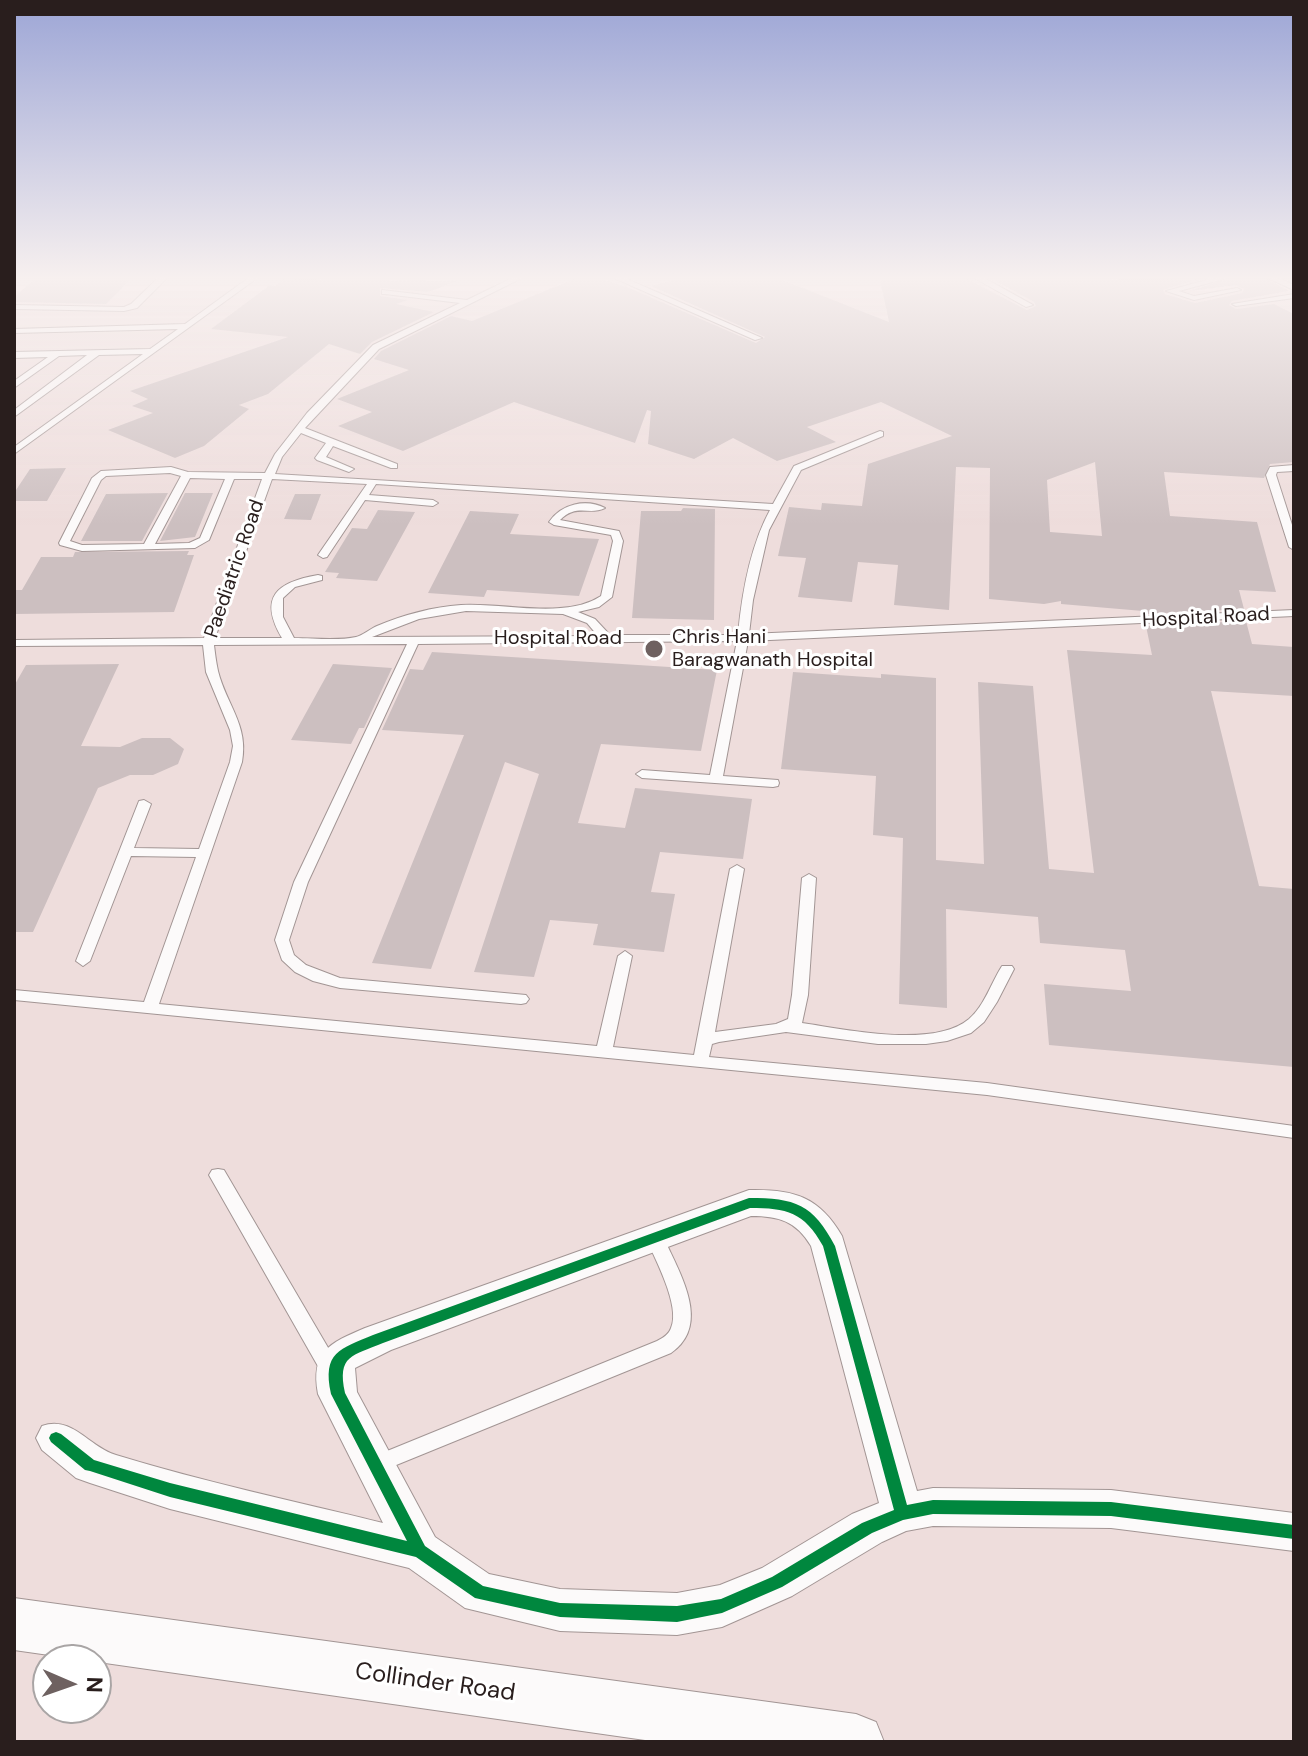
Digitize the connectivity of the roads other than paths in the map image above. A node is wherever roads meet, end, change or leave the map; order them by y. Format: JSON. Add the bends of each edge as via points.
{"nodes":[{"id":1,"x":47,"y":361,"type":"edge"},
{"id":2,"x":86,"y":361,"type":"edge"},
{"id":3,"x":139,"y":361,"type":"edge"},
{"id":4,"x":363,"y":361,"type":"edge"},
{"id":5,"x":14,"y":385,"type":"edge"},
{"id":6,"x":14,"y":414,"type":"edge"},
{"id":7,"x":299,"y":429,"type":"junction"},
{"id":8,"x":880,"y":434,"type":"dead end"},
{"id":9,"x":332,"y":441,"type":"junction"},
{"id":10,"x":14,"y":451,"type":"edge"},
{"id":11,"x":394,"y":466,"type":"dead end"},
{"id":12,"x":1294,"y":468,"type":"edge"},
{"id":13,"x":349,"y":469,"type":"dead end"},
{"id":14,"x":187,"y":475,"type":"junction"},
{"id":15,"x":231,"y":475,"type":"junction"},
{"id":16,"x":269,"y":476,"type":"junction"},
{"id":17,"x":373,"y":482,"type":"junction"},
{"id":18,"x":362,"y":497,"type":"junction"},
{"id":19,"x":433,"y":503,"type":"dead end"},
{"id":20,"x":775,"y":507,"type":"junction"},
{"id":21,"x":600,"y":508,"type":"dead end"},
{"id":22,"x":148,"y":547,"type":"junction"},
{"id":23,"x":1294,"y":547,"type":"edge"},
{"id":24,"x":323,"y":555,"type":"dead end"},
{"id":25,"x":318,"y":578,"type":"dead end"},
{"id":26,"x":562,"y":610,"type":"junction"},
{"id":27,"x":1294,"y":613,"type":"edge"},
{"id":28,"x":743,"y":638,"type":"junction"},
{"id":29,"x":607,"y":639,"type":"junction"},
{"id":30,"x":414,"y":640,"type":"junction"},
{"id":31,"x":290,"y":641,"type":"junction"},
{"id":32,"x":360,"y":641,"type":"junction"},
{"id":33,"x":208,"y":642,"type":"junction"},
{"id":34,"x":14,"y":643,"type":"edge"},
{"id":35,"x":642,"y":774,"type":"dead end"},
{"id":36,"x":716,"y":779,"type":"junction"},
{"id":37,"x":773,"y":783,"type":"dead end"},
{"id":38,"x":144,"y":804,"type":"dead end"},
{"id":39,"x":127,"y":852,"type":"junction"},
{"id":40,"x":204,"y":853,"type":"junction"},
{"id":41,"x":737,"y":869,"type":"dead end"},
{"id":42,"x":809,"y":878,"type":"dead end"},
{"id":43,"x":625,"y":956,"type":"dead end"},
{"id":44,"x":83,"y":961,"type":"dead end"},
{"id":45,"x":1007,"y":969,"type":"dead end"},
{"id":46,"x":14,"y":995,"type":"edge"},
{"id":47,"x":521,"y":999,"type":"dead end"},
{"id":48,"x":150,"y":1007,"type":"junction"},
{"id":49,"x":788,"y":1027,"type":"junction"},
{"id":50,"x":705,"y":1041,"type":"junction"},
{"id":51,"x":604,"y":1052,"type":"junction"},
{"id":52,"x":700,"y":1061,"type":"junction"},
{"id":53,"x":1294,"y":1132,"type":"edge"},
{"id":54,"x":218,"y":1175,"type":"dead end"},
{"id":55,"x":654,"y":1236,"type":"junction"},
{"id":56,"x":332,"y":1372,"type":"junction"},
{"id":57,"x":56,"y":1438,"type":"dead end"},
{"id":58,"x":377,"y":1464,"type":"junction"},
{"id":59,"x":902,"y":1513,"type":"junction"},
{"id":60,"x":1294,"y":1532,"type":"edge"},
{"id":61,"x":420,"y":1551,"type":"junction"},
{"id":62,"x":14,"y":1624,"type":"edge"},
{"id":63,"x":856,"y":1742,"type":"edge"}],
"edges":[{"from":1,"to":5,"type":"lane"},
{"from":2,"to":6,"type":"lane"},
{"from":3,"to":10,"type":"lane"},
{"from":4,"to":7,"type":"lane"},
{"from":7,"to":9,"type":"lane"},
{"from":7,"to":16,"type":"lane"},
{"from":8,"to":20,"type":"lane","via":[[797,468]]},
{"from":9,"to":11,"type":"lane"},
{"from":9,"to":13,"type":"lane","via":[[320,458]]},
{"from":12,"to":23,"type":"lane","via":[[1273,469],[1271,475]]},
{"from":14,"to":15,"type":"lane"},
{"from":14,"to":22,"type":"lane"},
{"from":14,"to":22,"type":"lane","via":[[171,470],[104,473],[64,543],[82,548]]},
{"from":15,"to":16,"type":"lane"},
{"from":15,"to":22,"type":"lane","via":[[204,540],[191,546]]},
{"from":16,"to":17,"type":"lane","name":"Paediatric Road"},
{"from":16,"to":33,"type":"lane","name":"Paediatric Road"},
{"from":17,"to":18,"type":"lane"},
{"from":17,"to":20,"type":"lane","name":"Paediatric Road"},
{"from":18,"to":19,"type":"lane"},
{"from":18,"to":24,"type":"lane"},
{"from":20,"to":28,"type":"lane","via":[[758,554]]},
{"from":21,"to":26,"type":"lane","via":[[570,507],[554,522],[608,530],[618,541],[606,597]]},
{"from":25,"to":31,"type":"lane","via":[[290,584],[276,601],[274,612]]},
{"from":26,"to":29,"type":"lane","via":[[591,621]]},
{"from":26,"to":32,"type":"lane","via":[[452,609],[374,631]]},
{"from":27,"to":28,"type":"lane","name":"Hospital Road"},
{"from":28,"to":29,"type":"lane","name":"Hospital Road"},
{"from":28,"to":36,"type":"lane"},
{"from":29,"to":30,"type":"lane","name":"Hospital Road"},
{"from":30,"to":32,"type":"lane","name":"Hospital Road"},
{"from":30,"to":47,"type":"lane","via":[[301,882],[283,948],[310,974],[342,984]]},
{"from":31,"to":32,"type":"lane","name":"Hospital Road"},
{"from":31,"to":33,"type":"lane","name":"Hospital Road"},
{"from":33,"to":34,"type":"lane","name":"Hospital Road"},
{"from":33,"to":40,"type":"lane","name":"Paediatric Road","via":[[212,672],[239,746]]},
{"from":35,"to":36,"type":"lane"},
{"from":36,"to":37,"type":"lane"},
{"from":38,"to":39,"type":"lane"},
{"from":39,"to":40,"type":"lane"},
{"from":39,"to":44,"type":"lane"},
{"from":40,"to":48,"type":"lane","name":"Paediatric Road"},
{"from":41,"to":50,"type":"lane"},
{"from":42,"to":49,"type":"lane","via":[[798,1009]]},
{"from":43,"to":51,"type":"lane"},
{"from":45,"to":49,"type":"lane","via":[[979,1017],[965,1029],[898,1039]]},
{"from":46,"to":48,"type":"lane"},
{"from":48,"to":51,"type":"lane"},
{"from":49,"to":50,"type":"lane","via":[[733,1032]]},
{"from":50,"to":52,"type":"lane"},
{"from":51,"to":52,"type":"lane"},
{"from":52,"to":53,"type":"lane","via":[[987,1089]]},
{"from":54,"to":56,"type":"lane"},
{"from":55,"to":56,"type":"street","via":[[378,1339],[345,1354]]},
{"from":55,"to":58,"type":"lane","via":[[680,1298],[679,1335],[664,1347]]},
{"from":55,"to":59,"type":"street","via":[[749,1203],[780,1204],[818,1223],[829,1246]]},
{"from":56,"to":58,"type":"street","via":[[338,1394]]},
{"from":57,"to":61,"type":"street","via":[[103,1470]]},
{"from":58,"to":61,"type":"street"},
{"from":59,"to":60,"type":"street","via":[[933,1507],[1111,1509]]},
{"from":59,"to":61,"type":"street","via":[[777,1582],[722,1606],[677,1614],[560,1610],[480,1593]]},
{"from":62,"to":63,"type":"street","name":"Collinder Road"}]}
